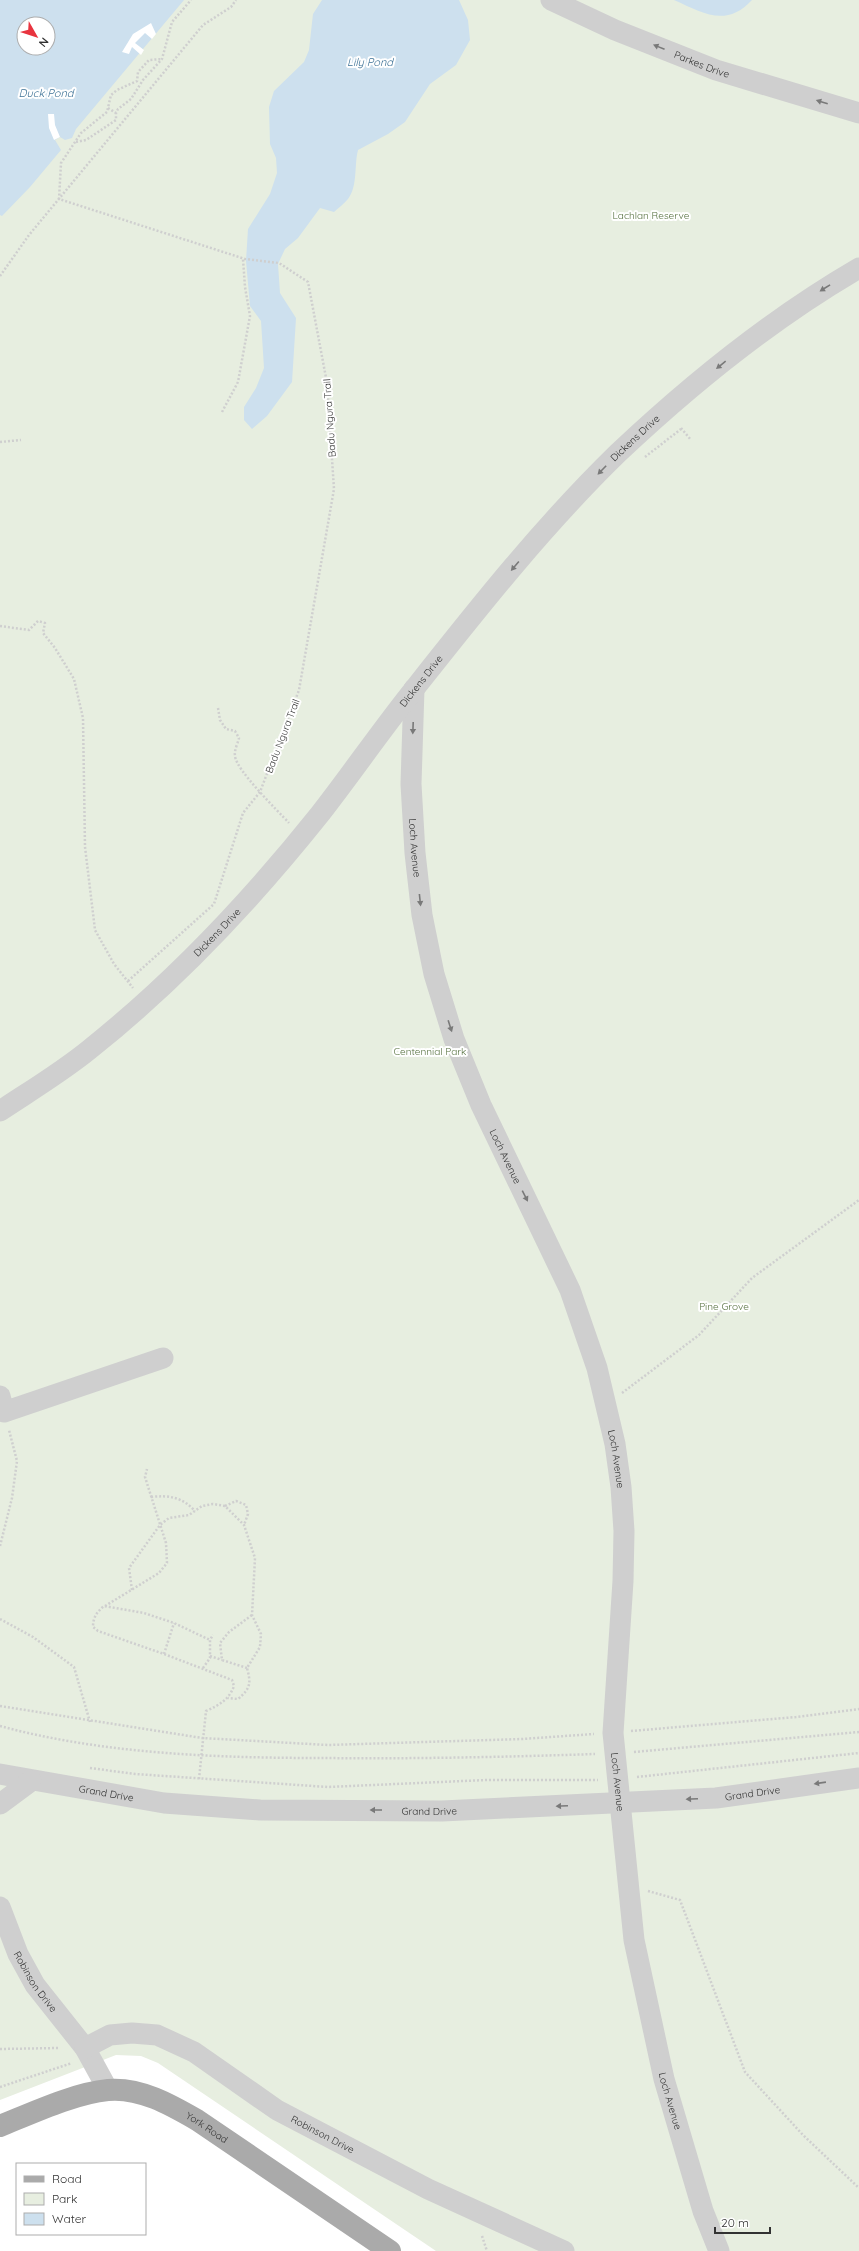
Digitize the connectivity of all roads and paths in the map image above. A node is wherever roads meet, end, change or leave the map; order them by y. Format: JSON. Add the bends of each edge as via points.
{"nodes":[{"id":1,"x":190,"y":0,"type":"edge"},
{"id":2,"x":236,"y":0,"type":"edge"},
{"id":3,"x":551,"y":0,"type":"edge"},
{"id":4,"x":162,"y":59,"type":"junction"},
{"id":5,"x":137,"y":81,"type":"junction"},
{"id":6,"x":141,"y":83,"type":"junction"},
{"id":7,"x":108,"y":108,"type":"junction"},
{"id":8,"x":116,"y":113,"type":"junction"},
{"id":9,"x":859,"y":113,"type":"edge"},
{"id":10,"x":76,"y":143,"type":"junction"},
{"id":11,"x":59,"y":199,"type":"junction"},
{"id":12,"x":244,"y":259,"type":"junction"},
{"id":13,"x":859,"y":268,"type":"edge"},
{"id":14,"x":0,"y":276,"type":"edge"},
{"id":15,"x":222,"y":412,"type":"dead end"},
{"id":16,"x":681,"y":428,"type":"dead end"},
{"id":17,"x":22,"y":440,"type":"dead end"},
{"id":18,"x":0,"y":442,"type":"edge"},
{"id":19,"x":638,"y":462,"type":"dead end"},
{"id":20,"x":0,"y":626,"type":"edge"},
{"id":21,"x":414,"y":689,"type":"junction"},
{"id":22,"x":218,"y":708,"type":"dead end"},
{"id":23,"x":260,"y":792,"type":"junction"},
{"id":24,"x":302,"y":835,"type":"junction"},
{"id":25,"x":0,"y":1111,"type":"edge"},
{"id":26,"x":859,"y":1200,"type":"edge"},
{"id":27,"x":163,"y":1358,"type":"dead end"},
{"id":28,"x":2,"y":1404,"type":"edge"},
{"id":29,"x":606,"y":1405,"type":"junction"},
{"id":30,"x":147,"y":1469,"type":"dead end"},
{"id":31,"x":151,"y":1497,"type":"junction"},
{"id":32,"x":225,"y":1506,"type":"junction"},
{"id":33,"x":195,"y":1511,"type":"junction"},
{"id":34,"x":160,"y":1525,"type":"junction"},
{"id":35,"x":244,"y":1525,"type":"junction"},
{"id":36,"x":0,"y":1546,"type":"edge"},
{"id":37,"x":132,"y":1590,"type":"junction"},
{"id":38,"x":104,"y":1606,"type":"junction"},
{"id":39,"x":252,"y":1615,"type":"junction"},
{"id":40,"x":0,"y":1619,"type":"edge"},
{"id":41,"x":174,"y":1623,"type":"junction"},
{"id":42,"x":212,"y":1635,"type":"dead end"},
{"id":43,"x":210,"y":1640,"type":"junction"},
{"id":44,"x":164,"y":1654,"type":"junction"},
{"id":45,"x":210,"y":1656,"type":"junction"},
{"id":46,"x":222,"y":1660,"type":"junction"},
{"id":47,"x":204,"y":1668,"type":"junction"},
{"id":48,"x":247,"y":1668,"type":"junction"},
{"id":49,"x":228,"y":1698,"type":"junction"},
{"id":50,"x":0,"y":1706,"type":"edge"},
{"id":51,"x":859,"y":1709,"type":"edge"},
{"id":52,"x":90,"y":1722,"type":"junction"},
{"id":53,"x":0,"y":1726,"type":"edge"},
{"id":54,"x":859,"y":1732,"type":"edge"},
{"id":55,"x":202,"y":1738,"type":"junction"},
{"id":56,"x":614,"y":1743,"type":"junction"},
{"id":57,"x":859,"y":1753,"type":"edge"},
{"id":58,"x":201,"y":1755,"type":"junction"},
{"id":59,"x":89,"y":1768,"type":"dead end"},
{"id":60,"x":0,"y":1774,"type":"edge"},
{"id":61,"x":859,"y":1778,"type":"edge"},
{"id":62,"x":199,"y":1779,"type":"junction"},
{"id":63,"x":617,"y":1780,"type":"junction"},
{"id":64,"x":31,"y":1781,"type":"junction"},
{"id":65,"x":619,"y":1803,"type":"junction"},
{"id":66,"x":0,"y":1804,"type":"edge"},
{"id":67,"x":628,"y":1886,"type":"junction"},
{"id":68,"x":0,"y":1907,"type":"edge"},
{"id":69,"x":85,"y":2048,"type":"junction"},
{"id":70,"x":0,"y":2049,"type":"edge"},
{"id":71,"x":0,"y":2087,"type":"edge"},
{"id":72,"x":108,"y":2090,"type":"junction"},
{"id":73,"x":0,"y":2126,"type":"edge"},
{"id":74,"x":859,"y":2188,"type":"edge"},
{"id":75,"x":390,"y":2251,"type":"edge"},
{"id":76,"x":564,"y":2251,"type":"edge"},
{"id":77,"x":719,"y":2251,"type":"edge"}],
"edges":[{"from":1,"to":4,"type":"path","via":[[172,22]]},
{"from":2,"to":11,"type":"path","via":[[231,7],[203,25]]},
{"from":9,"to":3,"type":"street","name":"Parkes Drive","one_way":true,"via":[[716,70],[614,30]]},
{"from":4,"to":5,"type":"path","via":[[149,60],[138,72]]},
{"from":4,"to":6,"type":"path"},
{"from":5,"to":6,"type":"path"},
{"from":5,"to":7,"type":"path","via":[[117,90],[109,100]]},
{"from":6,"to":8,"type":"path","via":[[137,92]]},
{"from":7,"to":8,"type":"path"},
{"from":7,"to":10,"type":"path","via":[[94,124],[81,132]]},
{"from":8,"to":10,"type":"path","via":[[116,120],[110,125],[86,140]]},
{"from":10,"to":11,"type":"path","via":[[61,163]]},
{"from":11,"to":12,"type":"path","name":"Badu Ngura Trail"},
{"from":11,"to":14,"type":"path"},
{"from":12,"to":15,"type":"path","via":[[245,288],[250,316],[238,382]]},
{"from":12,"to":23,"type":"path","name":"Badu Ngura Trail","via":[[279,263],[308,282],[327,383],[334,489],[299,690]]},
{"from":13,"to":21,"type":"street","name":"Dickens Drive","one_way":true,"via":[[825,288],[748,344],[618,453],[530,549]]},
{"from":16,"to":19,"type":"path"},
{"from":17,"to":18,"type":"path"},
{"from":20,"to":23,"type":"path","name":"Badu Ngura Trail","via":[[29,630],[38,621],[45,623],[43,633],[74,679],[83,718],[84,847],[95,930],[114,964],[128,981],[214,904],[243,813]]},
{"from":21,"to":24,"type":"street","name":"Dickens Drive"},
{"from":21,"to":29,"type":"street","name":"Loch Avenue","one_way":true,"via":[[411,784],[415,853],[422,915],[434,974],[454,1039],[481,1105],[570,1290],[597,1368]]},
{"from":22,"to":23,"type":"path","via":[[220,720],[226,729],[235,731],[239,738],[234,754],[242,770]]},
{"from":23,"to":24,"type":"path"},
{"from":24,"to":25,"type":"street","name":"Dickens Drive","via":[[240,906],[134,1011],[65,1068]]},
{"from":26,"to":29,"type":"path","via":[[752,1278],[699,1335]]},
{"from":27,"to":28,"type":"street"},
{"from":28,"to":36,"type":"path","via":[[17,1461],[12,1498]]},
{"from":29,"to":56,"type":"street","name":"Loch Avenue","via":[[622,1487],[624,1531]]},
{"from":30,"to":31,"type":"path","via":[[145,1478]]},
{"from":31,"to":33,"type":"path","via":[[170,1495],[188,1504]]},
{"from":31,"to":34,"type":"path"},
{"from":32,"to":33,"type":"path","via":[[213,1504],[202,1506]]},
{"from":32,"to":35,"type":"path"},
{"from":32,"to":35,"type":"path","via":[[236,1501],[246,1505],[248,1514]]},
{"from":33,"to":34,"type":"path","via":[[189,1515],[169,1518]]},
{"from":34,"to":37,"type":"path","via":[[129,1568]]},
{"from":34,"to":37,"type":"path","via":[[166,1543],[168,1563],[159,1573]]},
{"from":35,"to":39,"type":"path","via":[[255,1558]]},
{"from":37,"to":38,"type":"path"},
{"from":38,"to":41,"type":"path","via":[[144,1613]]},
{"from":38,"to":44,"type":"path","via":[[95,1616],[93,1627]]},
{"from":39,"to":46,"type":"path","via":[[229,1632],[220,1644]]},
{"from":39,"to":48,"type":"path","via":[[261,1634],[260,1647]]},
{"from":40,"to":52,"type":"path","via":[[34,1637],[74,1667]]},
{"from":41,"to":43,"type":"path"},
{"from":41,"to":44,"type":"path"},
{"from":42,"to":43,"type":"path"},
{"from":43,"to":45,"type":"path"},
{"from":44,"to":47,"type":"path"},
{"from":45,"to":46,"type":"path"},
{"from":45,"to":47,"type":"path"},
{"from":46,"to":48,"type":"path"},
{"from":47,"to":49,"type":"path","via":[[232,1680],[234,1686]]},
{"from":48,"to":49,"type":"path","via":[[251,1682],[249,1690],[238,1699]]},
{"from":49,"to":55,"type":"path","via":[[221,1705],[206,1711]]},
{"from":50,"to":52,"type":"path"},
{"from":51,"to":56,"type":"path"},
{"from":52,"to":55,"type":"path"},
{"from":53,"to":58,"type":"path","via":[[101,1745]]},
{"from":54,"to":56,"type":"path","via":[[670,1750]]},
{"from":55,"to":56,"type":"path","via":[[328,1745],[522,1739]]},
{"from":55,"to":58,"type":"path"},
{"from":56,"to":58,"type":"path","via":[[393,1758],[222,1758]]},
{"from":56,"to":63,"type":"street","name":"Loch Avenue"},
{"from":57,"to":63,"type":"path"},
{"from":58,"to":62,"type":"path"},
{"from":59,"to":62,"type":"path"},
{"from":60,"to":64,"type":"street","name":"Grand Drive"},
{"from":61,"to":65,"type":"street","name":"Grand Drive","one_way":true,"via":[[716,1798]]},
{"from":62,"to":63,"type":"path","via":[[328,1787],[486,1780]]},
{"from":63,"to":65,"type":"street","name":"Loch Avenue"},
{"from":65,"to":64,"type":"street","name":"Grand Drive","one_way":true,"via":[[442,1810],[260,1810],[164,1803],[69,1785]]},
{"from":64,"to":66,"type":"street"},
{"from":65,"to":67,"type":"street","name":"Loch Avenue"},
{"from":67,"to":74,"type":"path","via":[[680,1900],[745,2072],[803,2135]]},
{"from":67,"to":77,"type":"street","name":"Loch Avenue","via":[[634,1940],[664,2079],[703,2211]]},
{"from":68,"to":69,"type":"street","name":"Robinson Drive","via":[[18,1954],[35,1985]]},
{"from":69,"to":70,"type":"path"},
{"from":69,"to":71,"type":"path","via":[[76,2062]]},
{"from":69,"to":72,"type":"street","name":"Robinson Drive"},
{"from":69,"to":76,"type":"street","name":"Robinson Drive","via":[[110,2035],[157,2035],[194,2052],[277,2110],[414,2182]]},
{"from":72,"to":73,"type":"main road","name":"York Road","via":[[57,2104]]},
{"from":72,"to":75,"type":"main road","name":"York Road","via":[[137,2093],[178,2109]]}]}
